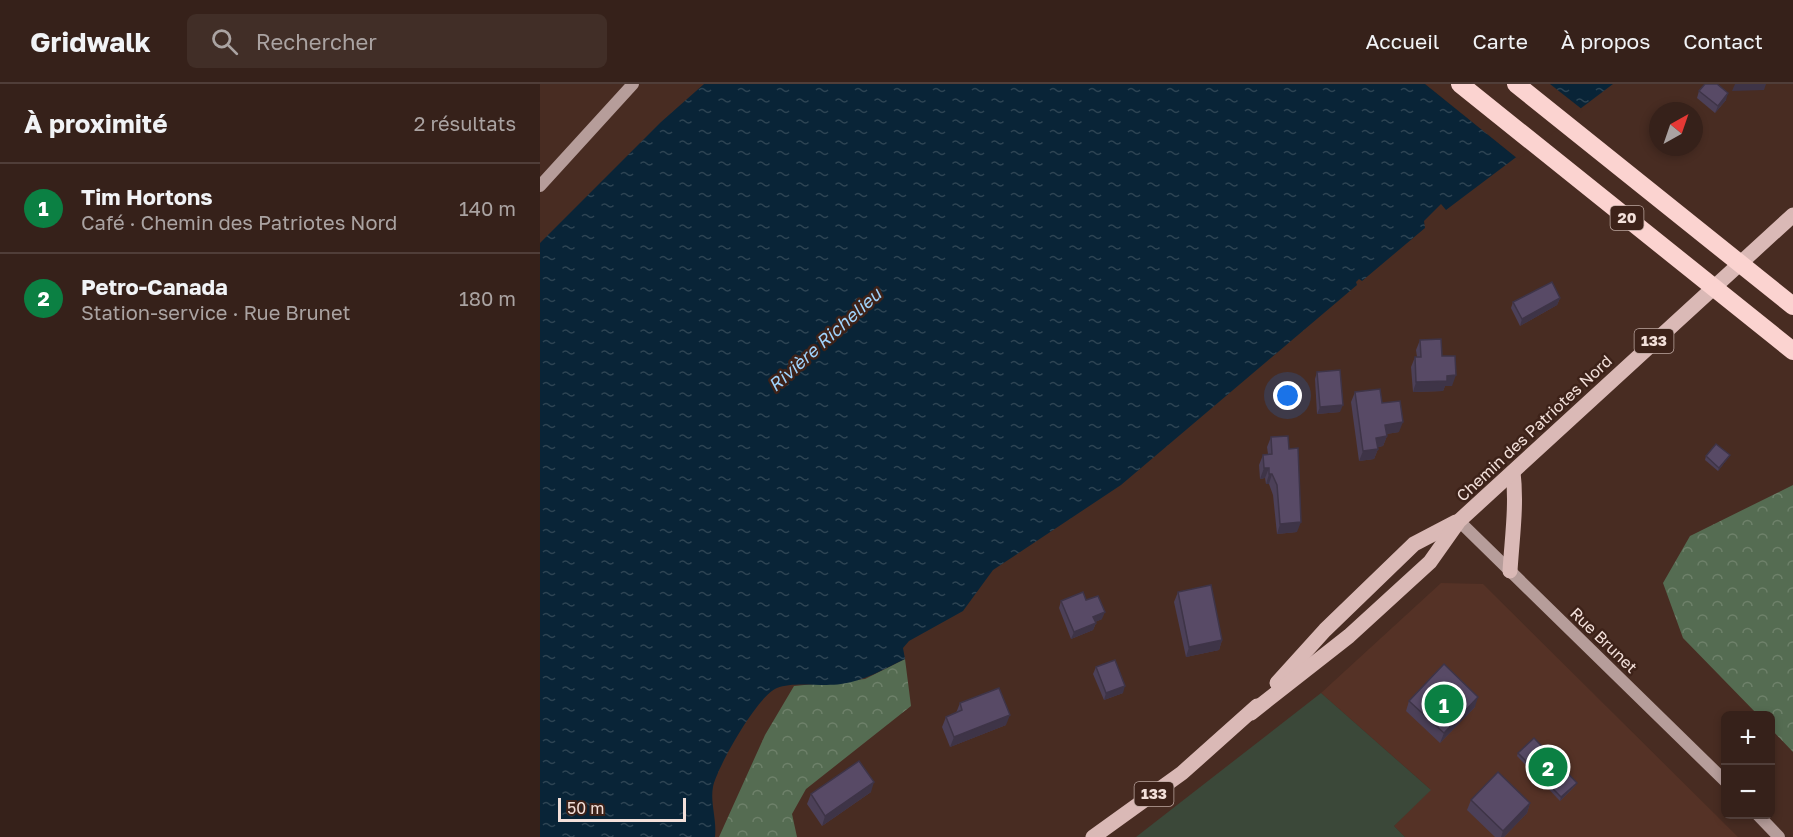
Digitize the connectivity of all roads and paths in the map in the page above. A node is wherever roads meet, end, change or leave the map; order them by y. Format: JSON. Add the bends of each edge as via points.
{"nodes":[{"id":1,"x":633,"y":84,"type":"edge"},
{"id":2,"x":1460,"y":84,"type":"edge"},
{"id":3,"x":1516,"y":84,"type":"edge"},
{"id":4,"x":540,"y":186,"type":"edge"},
{"id":5,"x":1793,"y":215,"type":"edge"},
{"id":6,"x":1793,"y":306,"type":"edge"},
{"id":7,"x":1793,"y":351,"type":"edge"},
{"id":8,"x":1513,"y":472,"type":"junction"},
{"id":9,"x":1459,"y":521,"type":"junction"},
{"id":10,"x":1510,"y":571,"type":"junction"},
{"id":11,"x":1251,"y":712,"type":"junction"},
{"id":12,"x":1721,"y":778,"type":"edge"},
{"id":13,"x":1762,"y":819,"type":"edge"},
{"id":14,"x":1093,"y":837,"type":"edge"},
{"id":15,"x":1779,"y":837,"type":"edge"}],
"edges":[{"from":1,"to":4,"type":"street"},
{"from":2,"to":7,"type":"highway","number":"20","bridge":true},
{"from":3,"to":6,"type":"highway","number":"20","bridge":true},
{"from":5,"to":8,"type":"main road","name":"Chemin des Patriotes Nord","number":"133"},
{"from":8,"to":9,"type":"main road","name":"Chemin des Patriotes Nord","number":"133"},
{"from":8,"to":10,"type":"main road","via":[[1516,500]]},
{"from":9,"to":10,"type":"street","name":"Rue Brunet"},
{"from":9,"to":11,"type":"main road","name":"Chemin des Patriotes Nord","number":"133","via":[[1430,562],[1350,636]]},
{"from":9,"to":11,"type":"main road","name":"Chemin des Patriotes Nord","number":"133","via":[[1414,544],[1325,630]]},
{"from":10,"to":12,"type":"street","name":"Rue Brunet"},
{"from":11,"to":14,"type":"main road","name":"Chemin des Patriotes Nord","number":"133","via":[[1182,773]]},
{"from":13,"to":15,"type":"street"}]}
